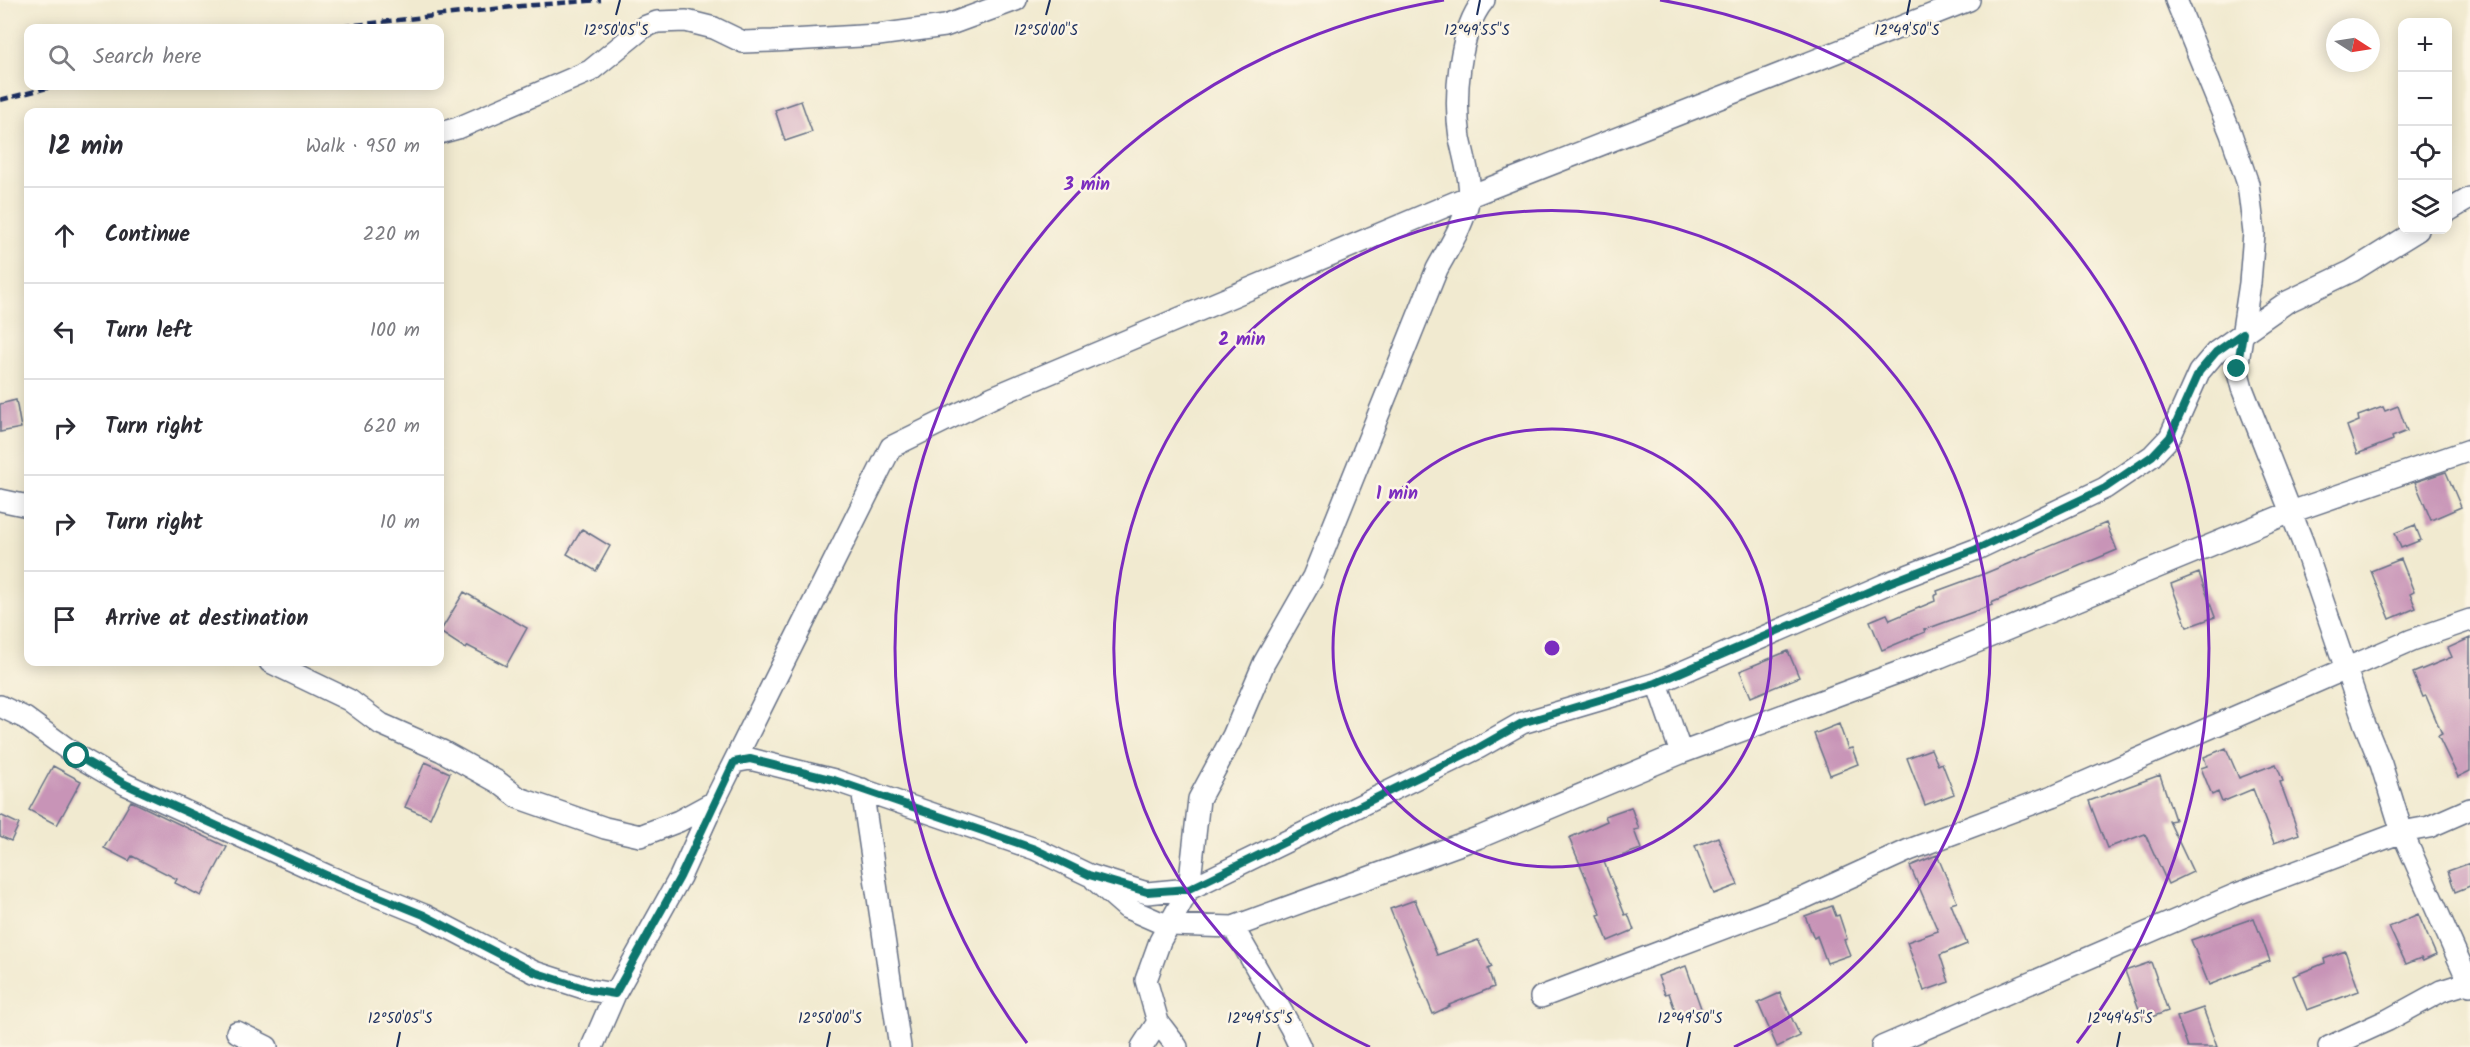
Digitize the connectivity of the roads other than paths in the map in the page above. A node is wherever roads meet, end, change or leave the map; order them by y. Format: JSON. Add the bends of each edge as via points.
{"nodes":[{"id":1,"x":1016,"y":0,"type":"edge"},
{"id":2,"x":1484,"y":0,"type":"edge"},
{"id":3,"x":1970,"y":0,"type":"edge"},
{"id":4,"x":2176,"y":0,"type":"edge"},
{"id":5,"x":444,"y":132,"type":"edge"},
{"id":6,"x":1470,"y":196,"type":"junction"},
{"id":7,"x":2470,"y":198,"type":"edge"},
{"id":8,"x":2452,"y":209,"type":"edge"},
{"id":9,"x":2412,"y":234,"type":"edge"},
{"id":10,"x":2243,"y":333,"type":"junction"},
{"id":11,"x":2470,"y":450,"type":"edge"},
{"id":12,"x":0,"y":500,"type":"edge"},
{"id":13,"x":24,"y":505,"type":"edge"},
{"id":14,"x":2291,"y":512,"type":"junction"},
{"id":15,"x":2470,"y":621,"type":"edge"},
{"id":16,"x":278,"y":666,"type":"edge"},
{"id":17,"x":2346,"y":671,"type":"junction"},
{"id":18,"x":1656,"y":683,"type":"junction"},
{"id":19,"x":0,"y":706,"type":"edge"},
{"id":20,"x":1681,"y":753,"type":"junction"},
{"id":21,"x":734,"y":762,"type":"junction"},
{"id":22,"x":862,"y":789,"type":"junction"},
{"id":23,"x":714,"y":802,"type":"junction"},
{"id":24,"x":2470,"y":809,"type":"edge"},
{"id":25,"x":2402,"y":832,"type":"junction"},
{"id":26,"x":1089,"y":875,"type":"junction"},
{"id":27,"x":1189,"y":889,"type":"junction"},
{"id":28,"x":1170,"y":925,"type":"junction"},
{"id":29,"x":1233,"y":927,"type":"junction"},
{"id":30,"x":2470,"y":983,"type":"edge"},
{"id":31,"x":615,"y":994,"type":"junction"},
{"id":32,"x":1541,"y":997,"type":"dead end"},
{"id":33,"x":1158,"y":1022,"type":"junction"},
{"id":34,"x":237,"y":1032,"type":"dead end"},
{"id":35,"x":267,"y":1047,"type":"edge"},
{"id":36,"x":592,"y":1047,"type":"edge"},
{"id":37,"x":900,"y":1047,"type":"edge"},
{"id":38,"x":1142,"y":1047,"type":"edge"},
{"id":39,"x":1177,"y":1047,"type":"edge"},
{"id":40,"x":1300,"y":1047,"type":"edge"},
{"id":41,"x":1882,"y":1047,"type":"edge"},
{"id":42,"x":2329,"y":1047,"type":"edge"}],
"edges":[{"from":1,"to":5,"type":"street","via":[[945,26],[878,35],[742,42],[714,28],[686,21],[657,22],[644,27],[590,70]]},
{"from":2,"to":6,"type":"street","via":[[1476,9],[1466,36],[1459,80],[1459,131]]},
{"from":3,"to":6,"type":"street"},
{"from":4,"to":10,"type":"street","via":[[2248,184],[2254,233]]},
{"from":6,"to":21,"type":"street","via":[[993,397],[891,447]]},
{"from":6,"to":27,"type":"street","via":[[1313,577],[1264,663],[1233,736],[1199,799]]},
{"from":7,"to":8,"type":"street"},
{"from":9,"to":10,"type":"street","via":[[2352,271],[2287,302]]},
{"from":10,"to":14,"type":"street","via":[[2237,369]]},
{"from":10,"to":18,"type":"street","via":[[2216,352],[2199,372],[2170,437],[2152,456],[2105,488],[1977,549]]},
{"from":11,"to":14,"type":"street"},
{"from":12,"to":13,"type":"street"},
{"from":14,"to":17,"type":"street"},
{"from":14,"to":20,"type":"street","via":[[1940,657]]},
{"from":15,"to":17,"type":"street","via":[[2412,640]]},
{"from":16,"to":23,"type":"street","via":[[349,700],[381,724],[442,751],[519,798],[605,828],[640,836]]},
{"from":17,"to":25,"type":"street"},
{"from":17,"to":32,"type":"street","via":[[2053,796],[1909,850],[1806,897]]},
{"from":18,"to":20,"type":"street"},
{"from":18,"to":27,"type":"street","via":[[1522,723]]},
{"from":19,"to":31,"type":"street","via":[[25,718],[77,756],[125,784],[424,915],[534,972]]},
{"from":20,"to":29,"type":"street","via":[[1480,837]]},
{"from":21,"to":22,"type":"street","via":[[750,759]]},
{"from":21,"to":23,"type":"street"},
{"from":22,"to":26,"type":"street","via":[[1035,849]]},
{"from":22,"to":37,"type":"street"},
{"from":23,"to":31,"type":"street","via":[[680,877]]},
{"from":24,"to":25,"type":"street","via":[[2430,827]]},
{"from":25,"to":30,"type":"street"},
{"from":25,"to":41,"type":"street","via":[[2237,894]]},
{"from":26,"to":27,"type":"street","via":[[1147,892]]},
{"from":26,"to":28,"type":"street","via":[[1127,908]]},
{"from":27,"to":28,"type":"street"},
{"from":28,"to":29,"type":"street"},
{"from":28,"to":33,"type":"street","via":[[1146,980]]},
{"from":29,"to":40,"type":"street"},
{"from":30,"to":42,"type":"street","via":[[2441,991]]},
{"from":31,"to":36,"type":"street"},
{"from":33,"to":38,"type":"street"},
{"from":33,"to":39,"type":"street"},
{"from":34,"to":35,"type":"street"}]}
